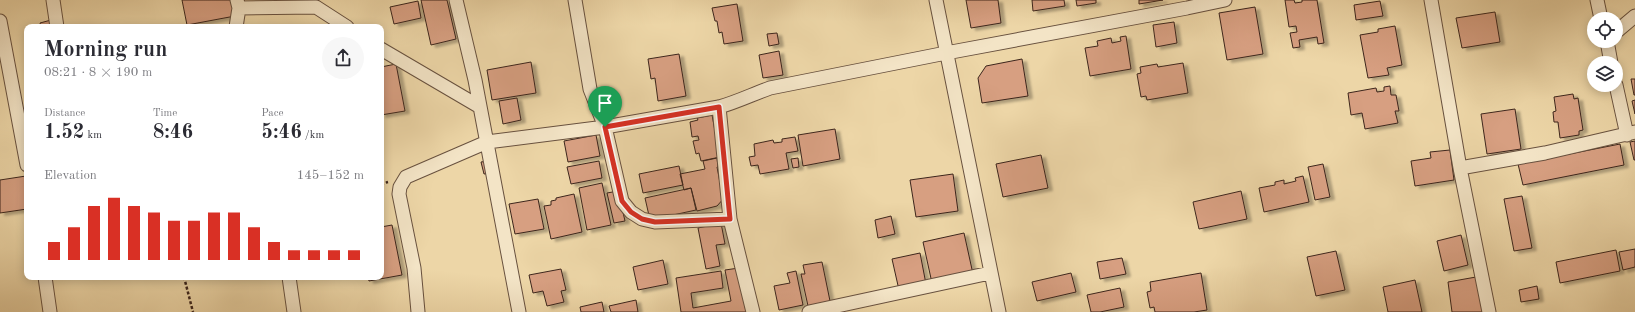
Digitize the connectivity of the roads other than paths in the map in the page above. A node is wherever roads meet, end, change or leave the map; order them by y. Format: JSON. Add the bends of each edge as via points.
{"nodes":[{"id":1,"x":53,"y":0,"type":"edge"},
{"id":2,"x":456,"y":0,"type":"edge"},
{"id":3,"x":575,"y":0,"type":"edge"},
{"id":4,"x":936,"y":0,"type":"edge"},
{"id":5,"x":1225,"y":0,"type":"edge"},
{"id":6,"x":1430,"y":0,"type":"edge"},
{"id":7,"x":1597,"y":0,"type":"edge"},
{"id":8,"x":238,"y":4,"type":"edge"},
{"id":9,"x":1600,"y":12,"type":"edge"},
{"id":10,"x":1635,"y":16,"type":"edge"},
{"id":11,"x":0,"y":21,"type":"edge"},
{"id":12,"x":57,"y":24,"type":"edge"},
{"id":13,"x":236,"y":24,"type":"edge"},
{"id":14,"x":342,"y":24,"type":"edge"},
{"id":15,"x":1623,"y":26,"type":"edge"},
{"id":16,"x":384,"y":51,"type":"edge"},
{"id":17,"x":946,"y":53,"type":"junction"},
{"id":18,"x":1618,"y":92,"type":"edge"},
{"id":19,"x":480,"y":107,"type":"junction"},
{"id":20,"x":719,"y":107,"type":"junction"},
{"id":21,"x":605,"y":127,"type":"junction"},
{"id":22,"x":1631,"y":134,"type":"edge"},
{"id":23,"x":486,"y":142,"type":"junction"},
{"id":24,"x":24,"y":149,"type":"edge"},
{"id":25,"x":1460,"y":168,"type":"junction"},
{"id":26,"x":730,"y":219,"type":"junction"},
{"id":27,"x":990,"y":273,"type":"junction"},
{"id":28,"x":45,"y":280,"type":"edge"},
{"id":29,"x":289,"y":280,"type":"edge"},
{"id":30,"x":50,"y":312,"type":"edge"},
{"id":31,"x":294,"y":312,"type":"edge"},
{"id":32,"x":418,"y":312,"type":"edge"},
{"id":33,"x":519,"y":312,"type":"edge"},
{"id":34,"x":753,"y":312,"type":"edge"},
{"id":35,"x":809,"y":312,"type":"edge"},
{"id":36,"x":999,"y":312,"type":"edge"},
{"id":37,"x":1489,"y":312,"type":"edge"}],
"edges":[{"from":1,"to":12,"type":"street"},
{"from":2,"to":19,"type":"street"},
{"from":3,"to":21,"type":"street","via":[[590,89]]},
{"from":4,"to":17,"type":"street"},
{"from":5,"to":17,"type":"street"},
{"from":6,"to":25,"type":"street"},
{"from":7,"to":9,"type":"street"},
{"from":8,"to":13,"type":"street"},
{"from":8,"to":14,"type":"street","via":[[316,7]]},
{"from":10,"to":15,"type":"street"},
{"from":11,"to":24,"type":"street"},
{"from":16,"to":19,"type":"street"},
{"from":17,"to":20,"type":"street","via":[[770,88]]},
{"from":17,"to":27,"type":"street"},
{"from":18,"to":22,"type":"street"},
{"from":19,"to":23,"type":"street"},
{"from":20,"to":21,"type":"street"},
{"from":20,"to":26,"type":"street"},
{"from":21,"to":23,"type":"street"},
{"from":21,"to":26,"type":"street","via":[[622,201],[631,212],[642,219],[655,222]]},
{"from":22,"to":25,"type":"street"},
{"from":23,"to":32,"type":"street","via":[[406,177],[400,186],[399,194],[414,268]]},
{"from":23,"to":33,"type":"street"},
{"from":25,"to":37,"type":"street"},
{"from":26,"to":34,"type":"street"},
{"from":27,"to":35,"type":"street"},
{"from":27,"to":36,"type":"street"},
{"from":28,"to":30,"type":"street"},
{"from":29,"to":31,"type":"street"}]}
